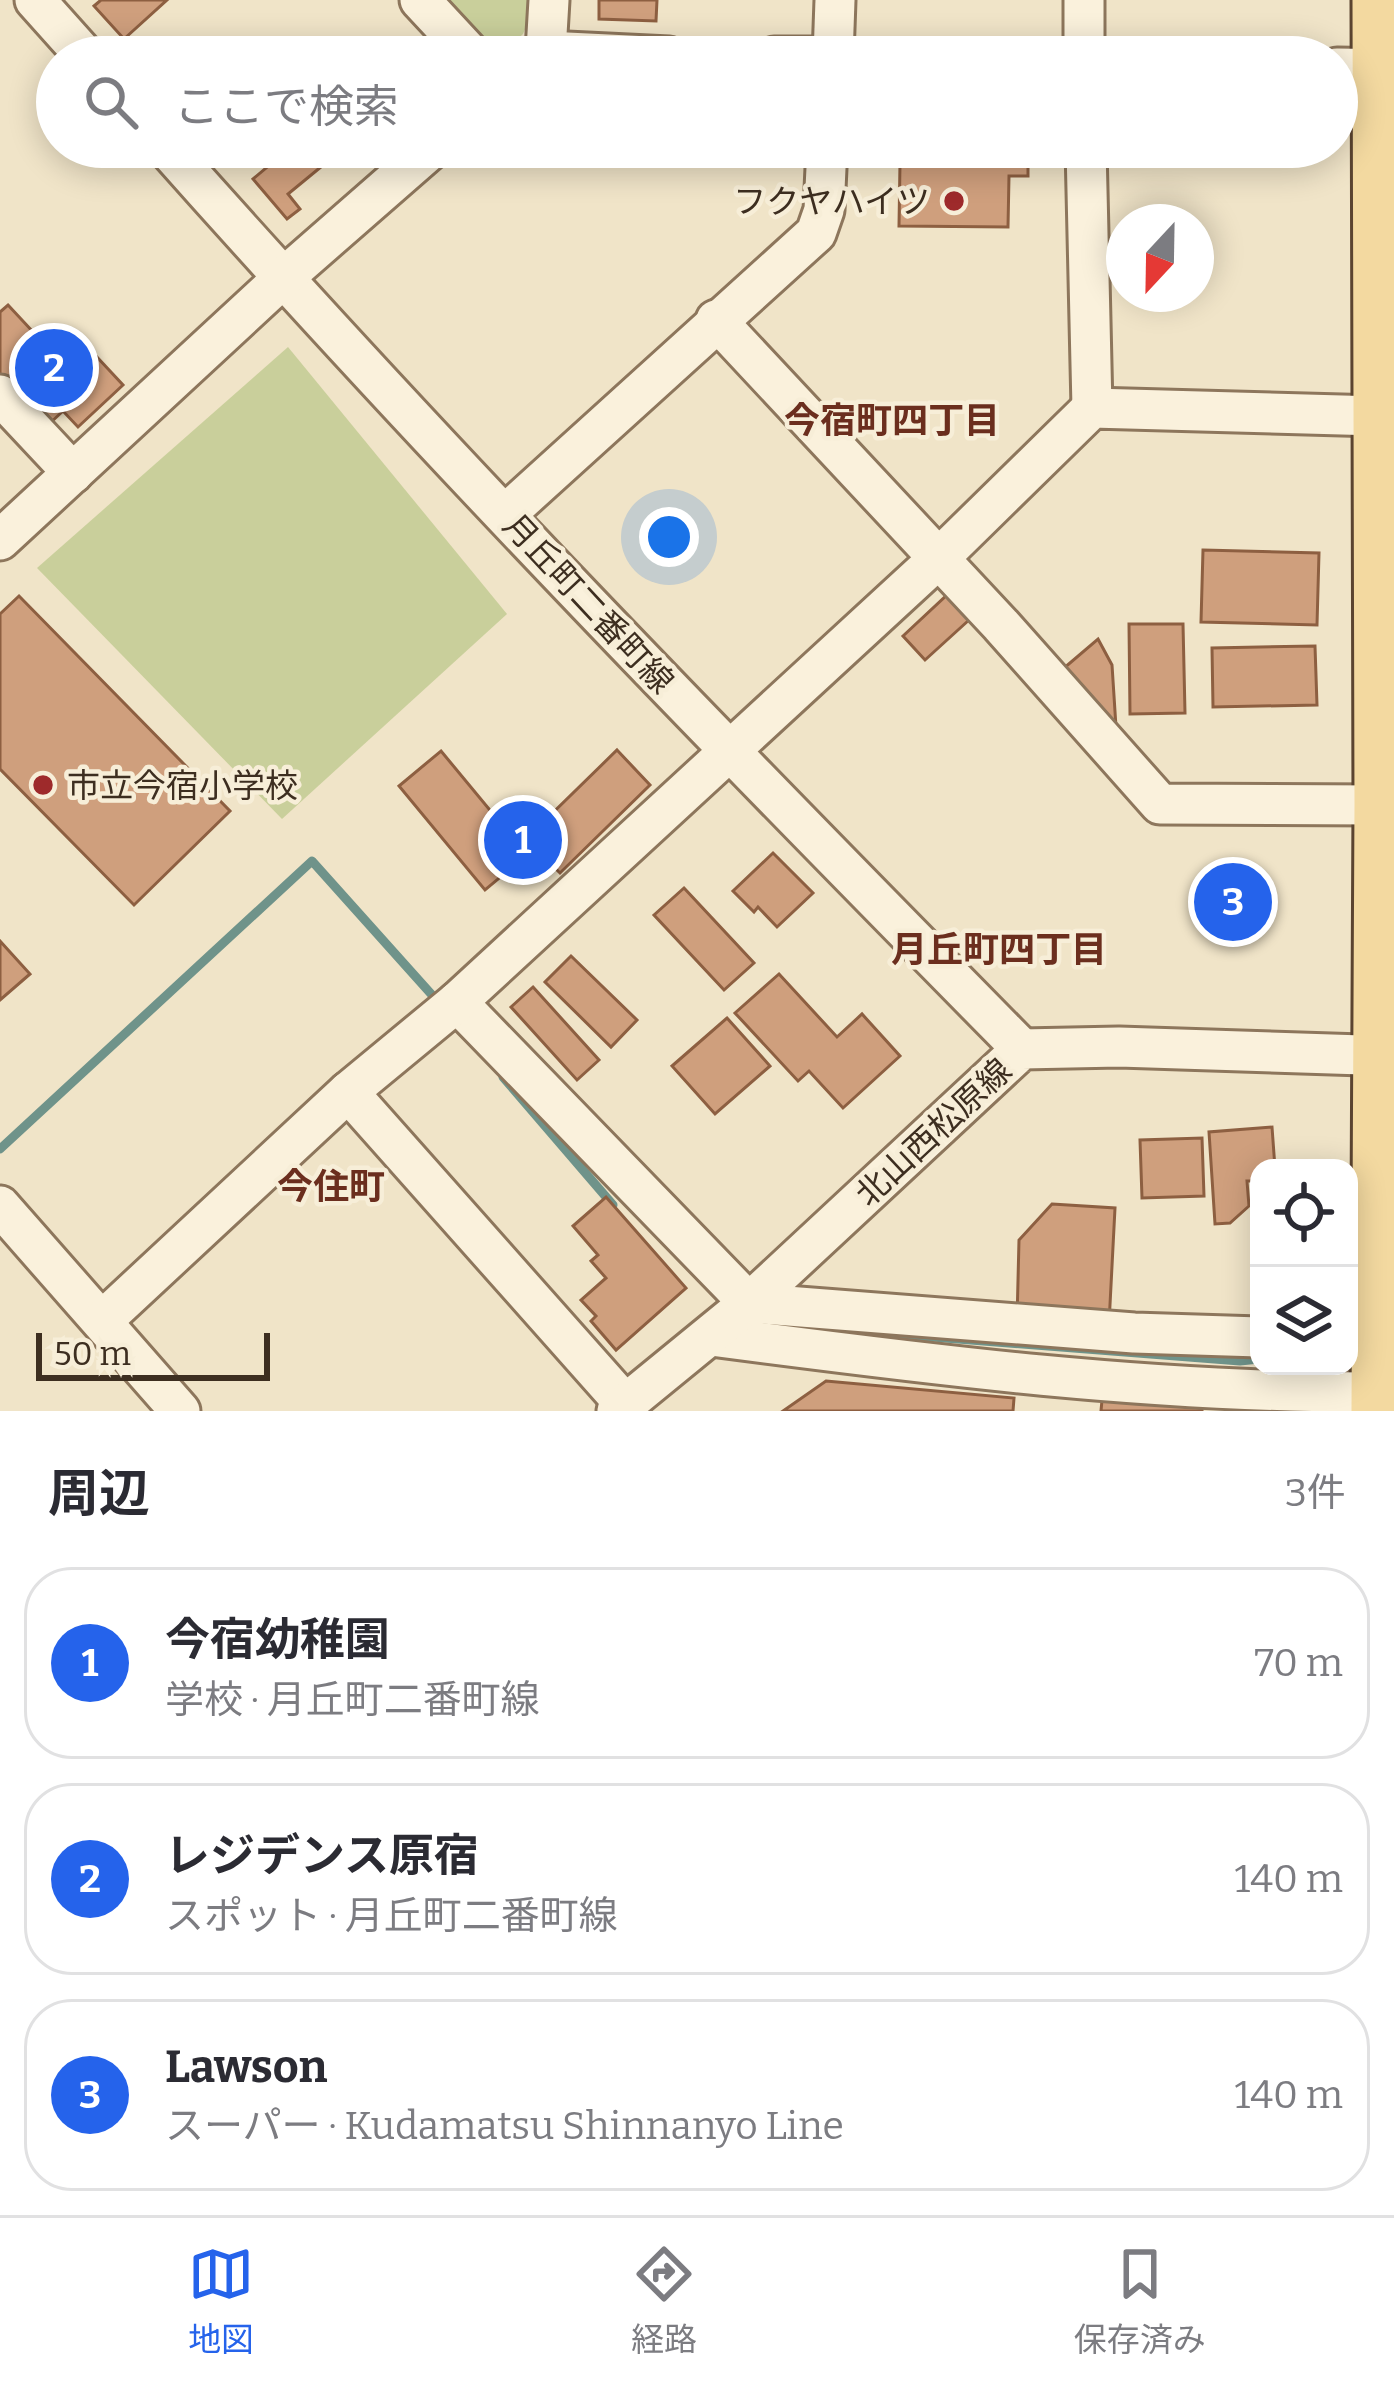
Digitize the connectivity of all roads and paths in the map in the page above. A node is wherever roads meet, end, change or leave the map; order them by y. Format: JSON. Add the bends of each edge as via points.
{"nodes":[{"id":1,"x":35,"y":0,"type":"edge"},
{"id":2,"x":420,"y":0,"type":"edge"},
{"id":3,"x":549,"y":0,"type":"edge"},
{"id":4,"x":835,"y":0,"type":"edge"},
{"id":5,"x":1084,"y":0,"type":"edge"},
{"id":6,"x":1378,"y":0,"type":"edge"},
{"id":7,"x":67,"y":36,"type":"edge"},
{"id":8,"x":453,"y":36,"type":"edge"},
{"id":9,"x":544,"y":36,"type":"edge"},
{"id":10,"x":834,"y":36,"type":"edge"},
{"id":11,"x":1084,"y":36,"type":"edge"},
{"id":12,"x":1369,"y":69,"type":"edge"},
{"id":13,"x":185,"y":168,"type":"edge"},
{"id":14,"x":409,"y":168,"type":"edge"},
{"id":15,"x":826,"y":168,"type":"edge"},
{"id":16,"x":1086,"y":168,"type":"edge"},
{"id":17,"x":282,"y":278,"type":"junction"},
{"id":18,"x":716,"y":320,"type":"junction"},
{"id":19,"x":0,"y":395,"type":"edge"},
{"id":20,"x":1092,"y":408,"type":"junction"},
{"id":21,"x":1378,"y":416,"type":"junction"},
{"id":22,"x":73,"y":473,"type":"junction"},
{"id":23,"x":506,"y":514,"type":"junction"},
{"id":24,"x":0,"y":540,"type":"edge"},
{"id":25,"x":939,"y":558,"type":"junction"},
{"id":26,"x":727,"y":750,"type":"junction"},
{"id":27,"x":1381,"y":805,"type":"junction"},
{"id":28,"x":448,"y":1009,"type":"junction"},
{"id":29,"x":1022,"y":1049,"type":"junction"},
{"id":30,"x":1385,"y":1055,"type":"edge"},
{"id":31,"x":348,"y":1092,"type":"junction"},
{"id":32,"x":0,"y":1206,"type":"edge"},
{"id":33,"x":733,"y":1317,"type":"junction"},
{"id":34,"x":102,"y":1321,"type":"junction"},
{"id":35,"x":1250,"y":1336,"type":"edge"},
{"id":36,"x":1372,"y":1358,"type":"edge"},
{"id":37,"x":1070,"y":1394,"type":"edge"},
{"id":38,"x":621,"y":1408,"type":"edge"},
{"id":39,"x":180,"y":1411,"type":"edge"}],
"edges":[{"from":1,"to":7,"type":"street"},
{"from":2,"to":8,"type":"street"},
{"from":3,"to":9,"type":"street"},
{"from":4,"to":10,"type":"street"},
{"from":5,"to":11,"type":"street"},
{"from":6,"to":12,"type":"main road"},
{"from":12,"to":21,"type":"main road"},
{"from":13,"to":17,"type":"street","name":"月丘町二番町線"},
{"from":14,"to":17,"type":"street"},
{"from":15,"to":18,"type":"street","via":[[817,233]]},
{"from":16,"to":20,"type":"street"},
{"from":17,"to":22,"type":"street"},
{"from":17,"to":23,"type":"street","name":"月丘町二番町線"},
{"from":18,"to":23,"type":"street"},
{"from":18,"to":25,"type":"street"},
{"from":19,"to":22,"type":"street"},
{"from":20,"to":21,"type":"street"},
{"from":20,"to":25,"type":"street"},
{"from":21,"to":27,"type":"main road"},
{"from":22,"to":24,"type":"street"},
{"from":23,"to":26,"type":"street","name":"月丘町二番町線"},
{"from":25,"to":26,"type":"street"},
{"from":25,"to":27,"type":"street","via":[[1160,804]]},
{"from":26,"to":28,"type":"street"},
{"from":26,"to":29,"type":"street","name":"月丘町二番町線"},
{"from":27,"to":30,"type":"main road"},
{"from":28,"to":31,"type":"street"},
{"from":28,"to":33,"type":"street"},
{"from":29,"to":30,"type":"street","name":"北山西松原線"},
{"from":29,"to":33,"type":"street","name":"北山西松原線"},
{"from":30,"to":36,"type":"main road"},
{"from":31,"to":34,"type":"street"},
{"from":31,"to":38,"type":"street"},
{"from":32,"to":34,"type":"street"},
{"from":33,"to":35,"type":"street"},
{"from":33,"to":37,"type":"street"},
{"from":33,"to":38,"type":"street","name":"北山西松原線"},
{"from":34,"to":39,"type":"street"},
{"from":36,"to":37,"type":"street","via":[[1251,1392]]}]}
